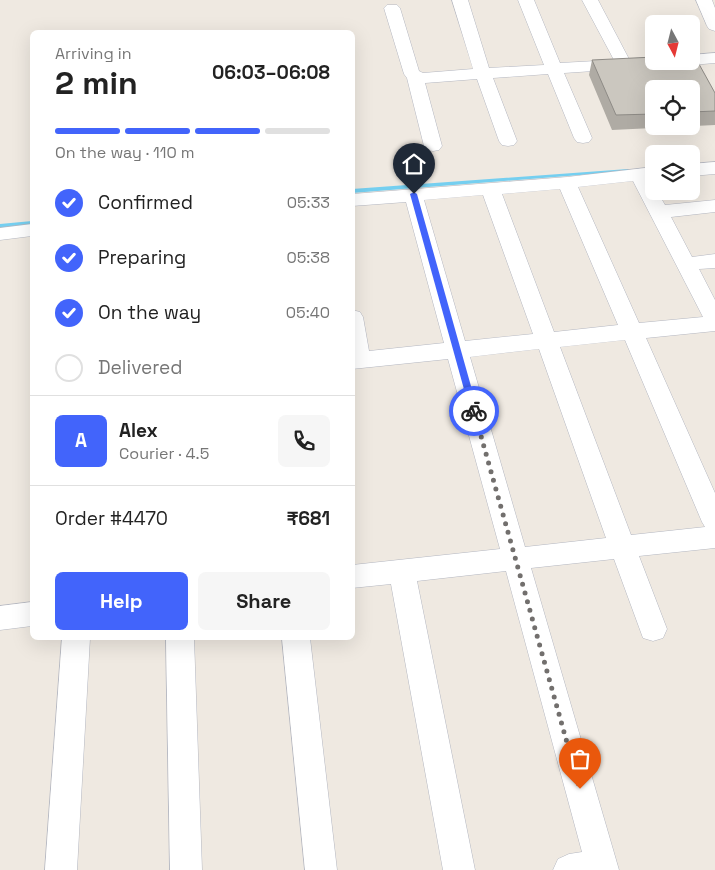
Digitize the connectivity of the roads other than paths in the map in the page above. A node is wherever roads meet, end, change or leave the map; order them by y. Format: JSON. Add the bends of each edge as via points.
{"nodes":[{"id":1,"x":460,"y":0,"type":"edge"},
{"id":2,"x":526,"y":0,"type":"edge"},
{"id":3,"x":590,"y":0,"type":"edge"},
{"id":4,"x":704,"y":0,"type":"edge"},
{"id":5,"x":392,"y":8,"type":"dead end"},
{"id":6,"x":715,"y":26,"type":"edge"},
{"id":7,"x":715,"y":58,"type":"edge"},
{"id":8,"x":700,"y":59,"type":"edge"},
{"id":9,"x":645,"y":63,"type":"edge"},
{"id":10,"x":624,"y":64,"type":"junction"},
{"id":11,"x":553,"y":69,"type":"junction"},
{"id":12,"x":483,"y":74,"type":"junction"},
{"id":13,"x":415,"y":77,"type":"junction"},
{"id":14,"x":583,"y":138,"type":"dead end"},
{"id":15,"x":508,"y":141,"type":"dead end"},
{"id":16,"x":433,"y":146,"type":"dead end"},
{"id":17,"x":715,"y":168,"type":"edge"},
{"id":18,"x":700,"y":169,"type":"edge"},
{"id":19,"x":645,"y":174,"type":"edge"},
{"id":20,"x":567,"y":183,"type":"junction"},
{"id":21,"x":490,"y":188,"type":"junction"},
{"id":22,"x":414,"y":194,"type":"junction"},
{"id":23,"x":355,"y":200,"type":"edge"},
{"id":24,"x":654,"y":200,"type":"edge"},
{"id":25,"x":715,"y":206,"type":"edge"},
{"id":26,"x":658,"y":212,"type":"junction"},
{"id":27,"x":30,"y":230,"type":"edge"},
{"id":28,"x":0,"y":234,"type":"edge"},
{"id":29,"x":715,"y":261,"type":"edge"},
{"id":30,"x":686,"y":264,"type":"junction"},
{"id":31,"x":715,"y":321,"type":"edge"},
{"id":32,"x":632,"y":331,"type":"junction"},
{"id":33,"x":546,"y":340,"type":"junction"},
{"id":34,"x":457,"y":350,"type":"junction"},
{"id":35,"x":356,"y":361,"type":"edge"},
{"id":36,"x":715,"y":522,"type":"edge"},
{"id":37,"x":715,"y":537,"type":"edge"},
{"id":38,"x":624,"y":547,"type":"junction"},
{"id":39,"x":516,"y":560,"type":"junction"},
{"id":40,"x":402,"y":572,"type":"junction"},
{"id":41,"x":355,"y":577,"type":"edge"},
{"id":42,"x":30,"y":614,"type":"edge"},
{"id":43,"x":0,"y":618,"type":"edge"},
{"id":44,"x":653,"y":629,"type":"dead end"},
{"id":45,"x":76,"y":640,"type":"edge"},
{"id":46,"x":180,"y":640,"type":"edge"},
{"id":47,"x":296,"y":640,"type":"edge"},
{"id":48,"x":602,"y":868,"type":"edge"},
{"id":49,"x":61,"y":870,"type":"edge"},
{"id":50,"x":186,"y":870,"type":"edge"},
{"id":51,"x":320,"y":870,"type":"edge"},
{"id":52,"x":459,"y":870,"type":"edge"},
{"id":53,"x":569,"y":870,"type":"edge"}],
"edges":[{"from":1,"to":12,"type":"street"},
{"from":2,"to":11,"type":"street"},
{"from":3,"to":10,"type":"street"},
{"from":4,"to":6,"type":"street"},
{"from":5,"to":13,"type":"street"},
{"from":7,"to":8,"type":"street"},
{"from":9,"to":10,"type":"street"},
{"from":10,"to":11,"type":"street"},
{"from":11,"to":12,"type":"street"},
{"from":11,"to":14,"type":"street"},
{"from":12,"to":13,"type":"street"},
{"from":12,"to":15,"type":"street"},
{"from":13,"to":16,"type":"street"},
{"from":17,"to":18,"type":"street"},
{"from":19,"to":20,"type":"street"},
{"from":20,"to":21,"type":"street"},
{"from":20,"to":32,"type":"street"},
{"from":21,"to":22,"type":"street"},
{"from":21,"to":33,"type":"street"},
{"from":22,"to":23,"type":"street"},
{"from":22,"to":34,"type":"street"},
{"from":24,"to":26,"type":"street"},
{"from":25,"to":26,"type":"street"},
{"from":26,"to":30,"type":"street"},
{"from":27,"to":28,"type":"street"},
{"from":29,"to":30,"type":"street"},
{"from":30,"to":31,"type":"street"},
{"from":31,"to":32,"type":"street"},
{"from":32,"to":33,"type":"street"},
{"from":32,"to":36,"type":"street"},
{"from":33,"to":34,"type":"street"},
{"from":33,"to":38,"type":"street"},
{"from":34,"to":35,"type":"street"},
{"from":34,"to":39,"type":"street"},
{"from":37,"to":38,"type":"street"},
{"from":38,"to":39,"type":"street"},
{"from":38,"to":44,"type":"street"},
{"from":39,"to":40,"type":"street"},
{"from":39,"to":48,"type":"street"},
{"from":40,"to":41,"type":"street"},
{"from":40,"to":52,"type":"street"},
{"from":42,"to":43,"type":"street"},
{"from":45,"to":49,"type":"street"},
{"from":46,"to":50,"type":"street"},
{"from":47,"to":51,"type":"street"},
{"from":48,"to":53,"type":"street"}]}
